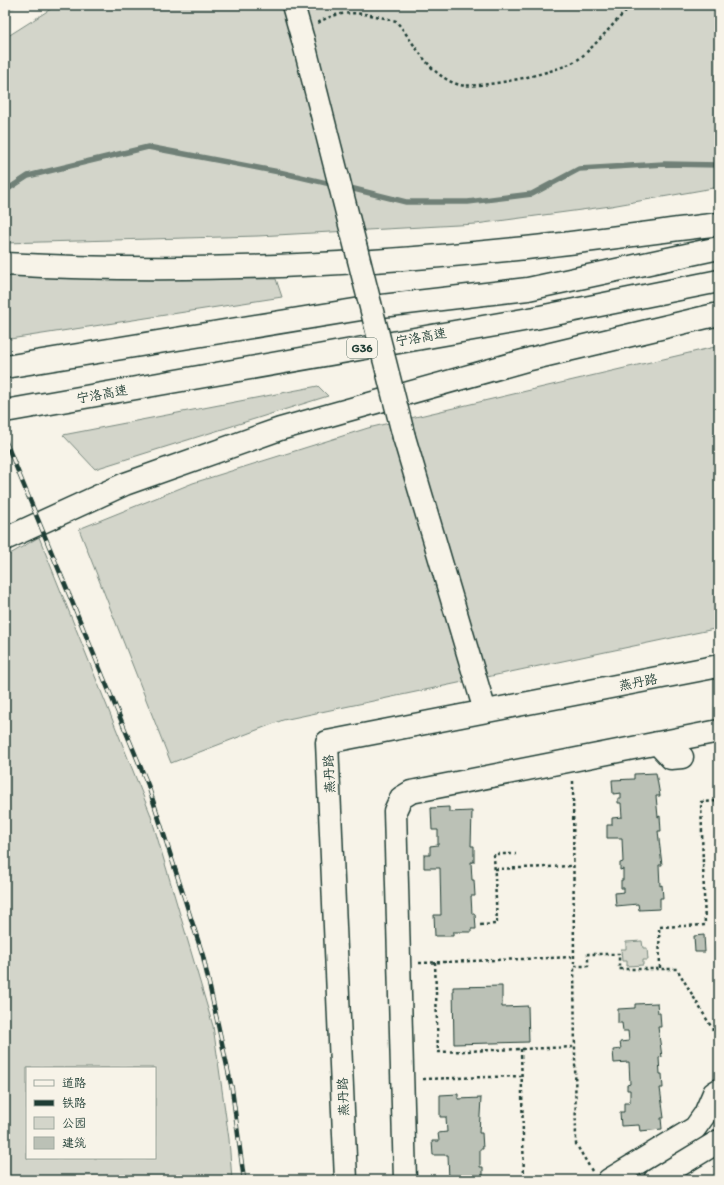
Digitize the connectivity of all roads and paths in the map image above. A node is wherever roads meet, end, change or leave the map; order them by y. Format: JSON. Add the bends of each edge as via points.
{"nodes":[{"id":1,"x":293,"y":5,"type":"edge"},
{"id":2,"x":632,"y":5,"type":"edge"},
{"id":3,"x":303,"y":40,"type":"junction"},
{"id":4,"x":719,"y":224,"type":"edge"},
{"id":5,"x":719,"y":248,"type":"edge"},
{"id":6,"x":5,"y":264,"type":"edge"},
{"id":7,"x":719,"y":281,"type":"edge"},
{"id":8,"x":719,"y":314,"type":"edge"},
{"id":9,"x":5,"y":367,"type":"edge"},
{"id":10,"x":5,"y":411,"type":"edge"},
{"id":11,"x":5,"y":539,"type":"edge"},
{"id":12,"x":719,"y":666,"type":"edge"},
{"id":13,"x":485,"y":711,"type":"junction"},
{"id":14,"x":719,"y":731,"type":"edge"},
{"id":15,"x":657,"y":743,"type":"junction"},
{"id":16,"x":682,"y":757,"type":"dead end"},
{"id":17,"x":573,"y":760,"type":"junction"},
{"id":18,"x":719,"y":801,"type":"edge"},
{"id":19,"x":516,"y":854,"type":"dead end"},
{"id":20,"x":573,"y":866,"type":"junction"},
{"id":21,"x":495,"y":869,"type":"junction"},
{"id":22,"x":480,"y":925,"type":"dead end"},
{"id":23,"x":574,"y":956,"type":"junction"},
{"id":24,"x":435,"y":962,"type":"junction"},
{"id":25,"x":399,"y":963,"type":"junction"},
{"id":26,"x":574,"y":966,"type":"junction"},
{"id":27,"x":660,"y":969,"type":"junction"},
{"id":28,"x":719,"y":1040,"type":"edge"},
{"id":29,"x":575,"y":1047,"type":"junction"},
{"id":30,"x":521,"y":1049,"type":"junction"},
{"id":31,"x":521,"y":1076,"type":"junction"},
{"id":32,"x":402,"y":1080,"type":"junction"},
{"id":33,"x":719,"y":1090,"type":"edge"},
{"id":34,"x":719,"y":1141,"type":"edge"},
{"id":35,"x":601,"y":1177,"type":"edge"},
{"id":36,"x":346,"y":1180,"type":"edge"},
{"id":37,"x":405,"y":1180,"type":"edge"},
{"id":38,"x":524,"y":1180,"type":"edge"},
{"id":39,"x":655,"y":1180,"type":"edge"}],
"edges":[{"from":1,"to":3,"type":"main road"},
{"from":2,"to":3,"type":"path","via":[[580,58],[566,66],[528,78],[484,84],[460,85],[442,77],[396,21],[378,16],[341,13],[328,17],[312,29]]},
{"from":3,"to":13,"type":"main road","bridge":true,"via":[[404,437]]},
{"from":4,"to":6,"type":"main road","via":[[526,248],[320,264],[185,269]]},
{"from":5,"to":9,"type":"main road","via":[[528,289],[373,307]]},
{"from":7,"to":10,"type":"main road","name":"宁洛高速","number":"G36","via":[[535,318]]},
{"from":8,"to":11,"type":"main road","via":[[530,359],[280,429],[125,484]]},
{"from":12,"to":13,"type":"main road","name":"燕丹路"},
{"from":13,"to":36,"type":"main road","name":"燕丹路","via":[[328,742]]},
{"from":14,"to":15,"type":"main road"},
{"from":15,"to":16,"type":"main road","via":[[670,758]]},
{"from":15,"to":17,"type":"main road"},
{"from":17,"to":20,"type":"path"},
{"from":17,"to":25,"type":"main road","via":[[411,792],[401,798],[395,811]]},
{"from":18,"to":27,"type":"path","via":[[701,802],[705,925],[659,927]]},
{"from":19,"to":21,"type":"path","via":[[494,854]]},
{"from":20,"to":21,"type":"path"},
{"from":20,"to":23,"type":"path"},
{"from":21,"to":22,"type":"path","via":[[496,924]]},
{"from":23,"to":24,"type":"path"},
{"from":23,"to":26,"type":"path"},
{"from":24,"to":25,"type":"path"},
{"from":24,"to":30,"type":"path","via":[[438,1052]]},
{"from":25,"to":32,"type":"main road"},
{"from":26,"to":27,"type":"path","via":[[588,966],[588,954],[619,954],[619,969]]},
{"from":26,"to":29,"type":"path"},
{"from":27,"to":28,"type":"path","via":[[677,968]]},
{"from":29,"to":30,"type":"path"},
{"from":29,"to":35,"type":"path","via":[[576,1144]]},
{"from":30,"to":31,"type":"path"},
{"from":31,"to":32,"type":"path"},
{"from":31,"to":38,"type":"path"},
{"from":32,"to":37,"type":"main road"},
{"from":33,"to":35,"type":"main road","via":[[714,1092],[705,1114],[695,1128]]},
{"from":34,"to":39,"type":"main road"}]}
